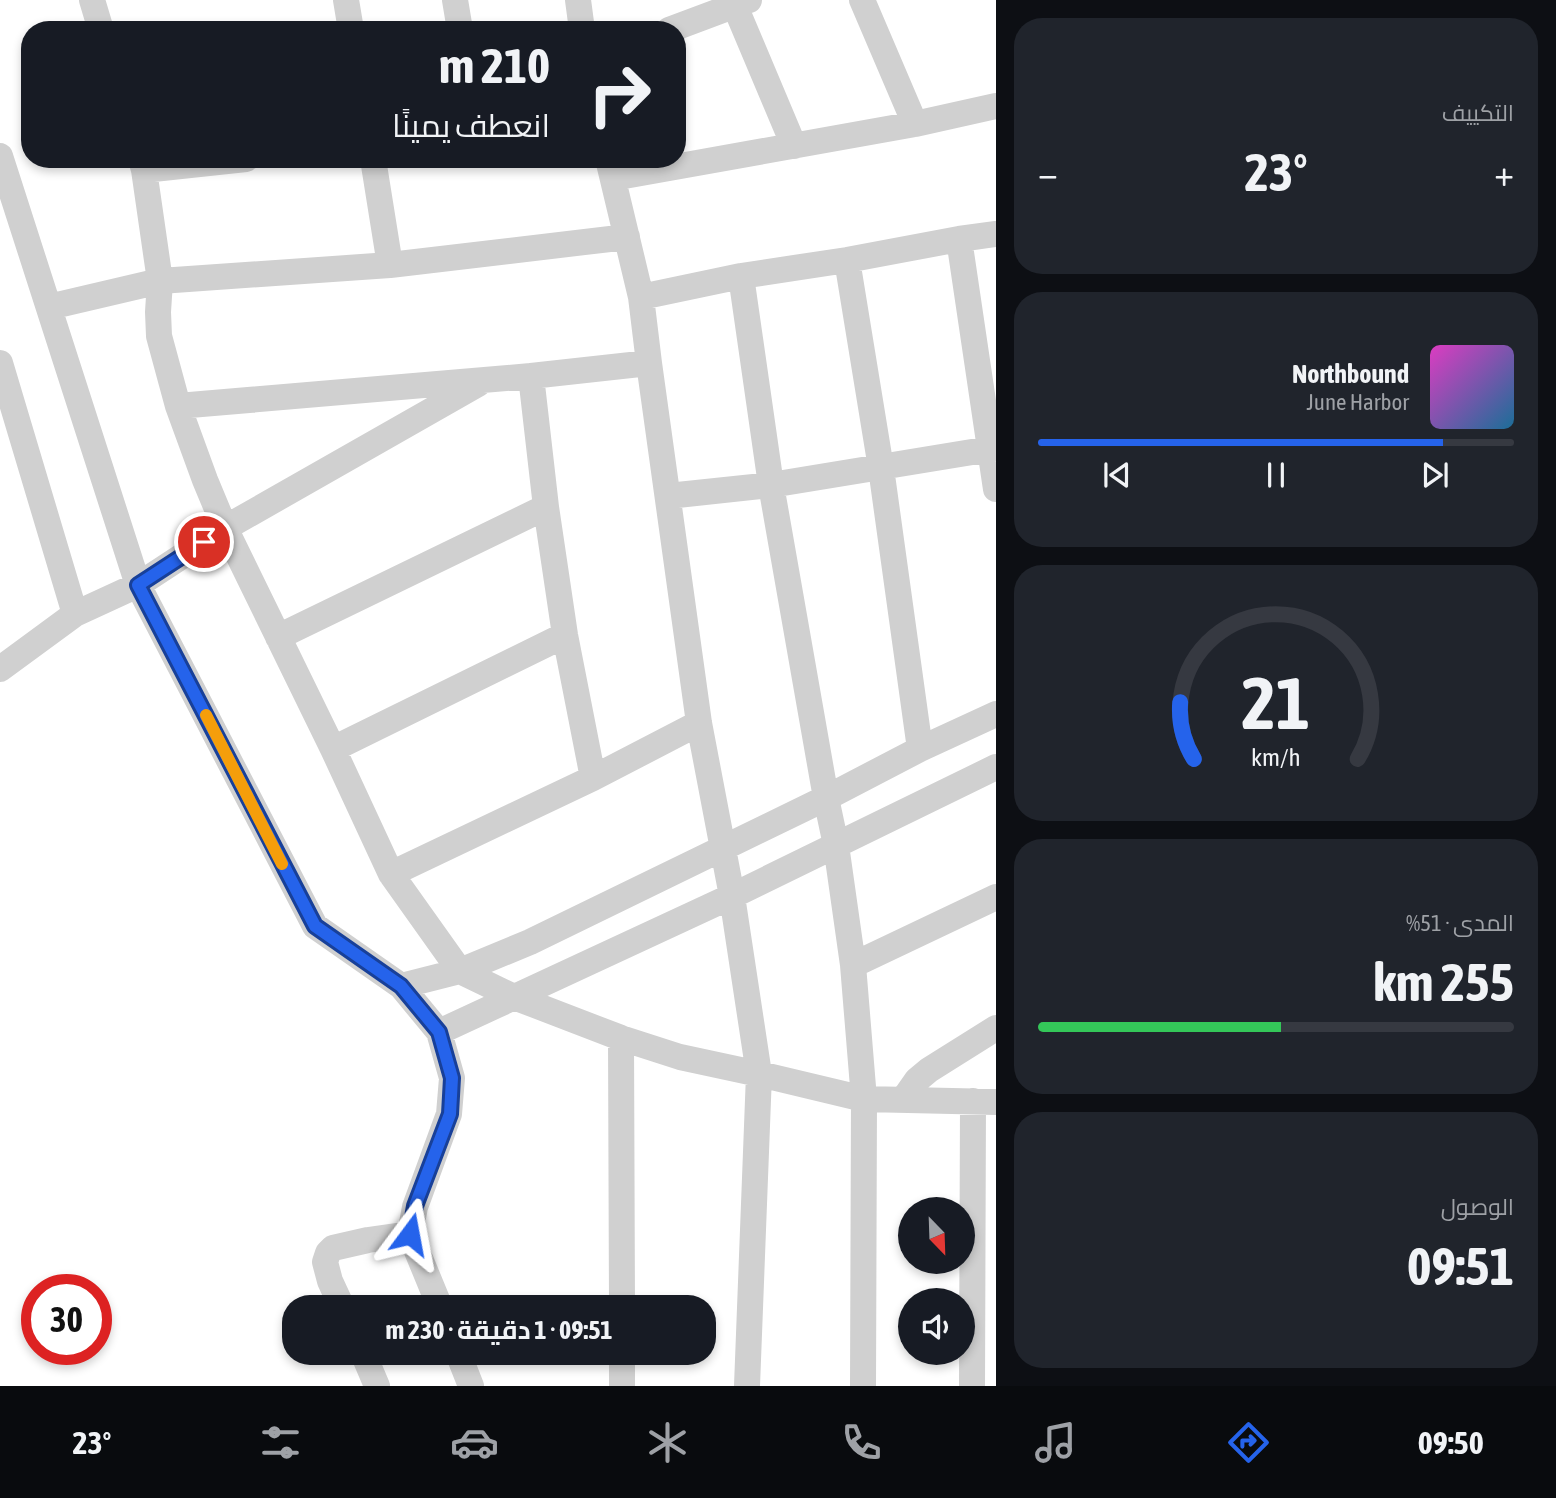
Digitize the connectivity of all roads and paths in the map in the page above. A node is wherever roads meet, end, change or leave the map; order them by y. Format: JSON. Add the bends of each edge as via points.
{"nodes":[{"id":1,"x":92,"y":0,"type":"edge"},
{"id":2,"x":346,"y":0,"type":"edge"},
{"id":3,"x":455,"y":0,"type":"edge"},
{"id":4,"x":578,"y":0,"type":"edge"},
{"id":5,"x":862,"y":0,"type":"edge"},
{"id":6,"x":742,"y":3,"type":"edge"},
{"id":7,"x":98,"y":21,"type":"edge"},
{"id":8,"x":350,"y":21,"type":"edge"},
{"id":9,"x":458,"y":21,"type":"edge"},
{"id":10,"x":581,"y":21,"type":"edge"},
{"id":11,"x":686,"y":23,"type":"edge"},
{"id":12,"x":996,"y":106,"type":"edge"},
{"id":13,"x":915,"y":124,"type":"junction"},
{"id":14,"x":794,"y":146,"type":"junction"},
{"id":15,"x":0,"y":156,"type":"edge"},
{"id":16,"x":686,"y":160,"type":"edge"},
{"id":17,"x":142,"y":168,"type":"edge"},
{"id":18,"x":374,"y":168,"type":"edge"},
{"id":19,"x":610,"y":169,"type":"edge"},
{"id":20,"x":996,"y":234,"type":"edge"},
{"id":21,"x":627,"y":237,"type":"junction"},
{"id":22,"x":959,"y":239,"type":"junction"},
{"id":23,"x":847,"y":260,"type":"junction"},
{"id":24,"x":390,"y":265,"type":"junction"},
{"id":25,"x":741,"y":276,"type":"junction"},
{"id":26,"x":160,"y":281,"type":"junction"},
{"id":27,"x":641,"y":297,"type":"junction"},
{"id":28,"x":49,"y":307,"type":"junction"},
{"id":29,"x":0,"y":363,"type":"edge"},
{"id":30,"x":649,"y":363,"type":"junction"},
{"id":31,"x":531,"y":376,"type":"junction"},
{"id":32,"x":485,"y":379,"type":"junction"},
{"id":33,"x":178,"y":405,"type":"junction"},
{"id":34,"x":7,"y":409,"type":"edge"},
{"id":35,"x":993,"y":449,"type":"edge"},
{"id":36,"x":881,"y":467,"type":"junction"},
{"id":37,"x":771,"y":485,"type":"junction"},
{"id":38,"x":996,"y":489,"type":"edge"},
{"id":39,"x":668,"y":496,"type":"junction"},
{"id":40,"x":546,"y":507,"type":"junction"},
{"id":41,"x":225,"y":528,"type":"junction"},
{"id":42,"x":138,"y":585,"type":"junction"},
{"id":43,"x":75,"y":614,"type":"junction"},
{"id":44,"x":565,"y":635,"type":"junction"},
{"id":45,"x":278,"y":637,"type":"junction"},
{"id":46,"x":0,"y":669,"type":"edge"},
{"id":47,"x":996,"y":714,"type":"edge"},
{"id":48,"x":699,"y":723,"type":"junction"},
{"id":49,"x":333,"y":749,"type":"junction"},
{"id":50,"x":920,"y":749,"type":"junction"},
{"id":51,"x":996,"y":767,"type":"edge"},
{"id":52,"x":593,"y":778,"type":"junction"},
{"id":53,"x":825,"y":798,"type":"junction"},
{"id":54,"x":836,"y":845,"type":"junction"},
{"id":55,"x":723,"y":848,"type":"junction"},
{"id":56,"x":391,"y":874,"type":"junction"},
{"id":57,"x":732,"y":896,"type":"junction"},
{"id":58,"x":996,"y":897,"type":"edge"},
{"id":59,"x":853,"y":965,"type":"junction"},
{"id":60,"x":460,"y":971,"type":"junction"},
{"id":61,"x":401,"y":986,"type":"junction"},
{"id":62,"x":514,"y":997,"type":"junction"},
{"id":63,"x":996,"y":1028,"type":"edge"},
{"id":64,"x":439,"y":1032,"type":"junction"},
{"id":65,"x":621,"y":1038,"type":"junction"},
{"id":66,"x":759,"y":1074,"type":"junction"},
{"id":67,"x":864,"y":1099,"type":"junction"},
{"id":68,"x":903,"y":1100,"type":"junction"},
{"id":69,"x":984,"y":1101,"type":"edge"},
{"id":70,"x":410,"y":1234,"type":"junction"},
{"id":71,"x":336,"y":1295,"type":"edge"},
{"id":72,"x":435,"y":1295,"type":"edge"},
{"id":73,"x":622,"y":1295,"type":"edge"},
{"id":74,"x":367,"y":1365,"type":"edge"},
{"id":75,"x":463,"y":1365,"type":"edge"},
{"id":76,"x":622,"y":1365,"type":"edge"},
{"id":77,"x":377,"y":1386,"type":"edge"},
{"id":78,"x":471,"y":1386,"type":"edge"},
{"id":79,"x":622,"y":1386,"type":"edge"},
{"id":80,"x":747,"y":1386,"type":"edge"},
{"id":81,"x":863,"y":1386,"type":"edge"},
{"id":82,"x":972,"y":1386,"type":"edge"}],
"edges":[{"from":1,"to":7,"type":"street"},
{"from":2,"to":8,"type":"street"},
{"from":3,"to":9,"type":"street"},
{"from":4,"to":10,"type":"street"},
{"from":5,"to":13,"type":"street"},
{"from":6,"to":11,"type":"street"},
{"from":6,"to":14,"type":"street"},
{"from":12,"to":13,"type":"street"},
{"from":13,"to":14,"type":"street"},
{"from":14,"to":16,"type":"street"},
{"from":15,"to":28,"type":"street"},
{"from":17,"to":26,"type":"street"},
{"from":18,"to":24,"type":"street"},
{"from":19,"to":21,"type":"street"},
{"from":20,"to":22,"type":"street"},
{"from":21,"to":24,"type":"street"},
{"from":21,"to":27,"type":"street"},
{"from":22,"to":23,"type":"street"},
{"from":22,"to":35,"type":"street"},
{"from":23,"to":25,"type":"street"},
{"from":23,"to":36,"type":"street"},
{"from":24,"to":26,"type":"street"},
{"from":25,"to":27,"type":"street"},
{"from":25,"to":37,"type":"street"},
{"from":26,"to":28,"type":"street"},
{"from":26,"to":33,"type":"street","via":[[159,336]]},
{"from":27,"to":30,"type":"street"},
{"from":28,"to":42,"type":"street"},
{"from":29,"to":34,"type":"street"},
{"from":30,"to":31,"type":"street"},
{"from":30,"to":39,"type":"street"},
{"from":31,"to":32,"type":"street"},
{"from":31,"to":40,"type":"street"},
{"from":32,"to":33,"type":"street"},
{"from":32,"to":41,"type":"street"},
{"from":33,"to":41,"type":"street"},
{"from":34,"to":43,"type":"street"},
{"from":35,"to":36,"type":"street"},
{"from":35,"to":38,"type":"street"},
{"from":36,"to":37,"type":"street"},
{"from":36,"to":50,"type":"street"},
{"from":37,"to":39,"type":"street"},
{"from":37,"to":53,"type":"street"},
{"from":39,"to":48,"type":"street"},
{"from":40,"to":44,"type":"street"},
{"from":40,"to":45,"type":"street"},
{"from":41,"to":42,"type":"street"},
{"from":41,"to":45,"type":"street"},
{"from":42,"to":43,"type":"street"},
{"from":42,"to":61,"type":"street","via":[[315,926]]},
{"from":43,"to":46,"type":"street"},
{"from":44,"to":49,"type":"street"},
{"from":44,"to":52,"type":"street"},
{"from":45,"to":49,"type":"street"},
{"from":47,"to":50,"type":"street"},
{"from":48,"to":52,"type":"street"},
{"from":48,"to":55,"type":"street"},
{"from":49,"to":56,"type":"street"},
{"from":50,"to":53,"type":"street"},
{"from":51,"to":54,"type":"street"},
{"from":52,"to":56,"type":"street"},
{"from":53,"to":54,"type":"street"},
{"from":53,"to":55,"type":"street"},
{"from":54,"to":57,"type":"street"},
{"from":54,"to":59,"type":"street"},
{"from":55,"to":57,"type":"street"},
{"from":55,"to":60,"type":"street"},
{"from":56,"to":60,"type":"street"},
{"from":57,"to":62,"type":"street"},
{"from":57,"to":66,"type":"street"},
{"from":58,"to":59,"type":"street"},
{"from":59,"to":67,"type":"street"},
{"from":60,"to":61,"type":"street"},
{"from":60,"to":62,"type":"street"},
{"from":61,"to":64,"type":"street"},
{"from":62,"to":64,"type":"street"},
{"from":62,"to":65,"type":"street"},
{"from":63,"to":68,"type":"street","via":[[929,1070]]},
{"from":64,"to":70,"type":"street","via":[[452,1078],[450,1114],[415,1206]]},
{"from":65,"to":66,"type":"street"},
{"from":65,"to":73,"type":"street"},
{"from":66,"to":67,"type":"street"},
{"from":66,"to":80,"type":"street"},
{"from":67,"to":68,"type":"street"},
{"from":67,"to":81,"type":"street"},
{"from":68,"to":69,"type":"street"},
{"from":69,"to":82,"type":"street"},
{"from":70,"to":71,"type":"street","via":[[334,1248],[325,1262]]},
{"from":70,"to":72,"type":"street"},
{"from":74,"to":77,"type":"street"},
{"from":75,"to":78,"type":"street"},
{"from":76,"to":79,"type":"street"}]}
